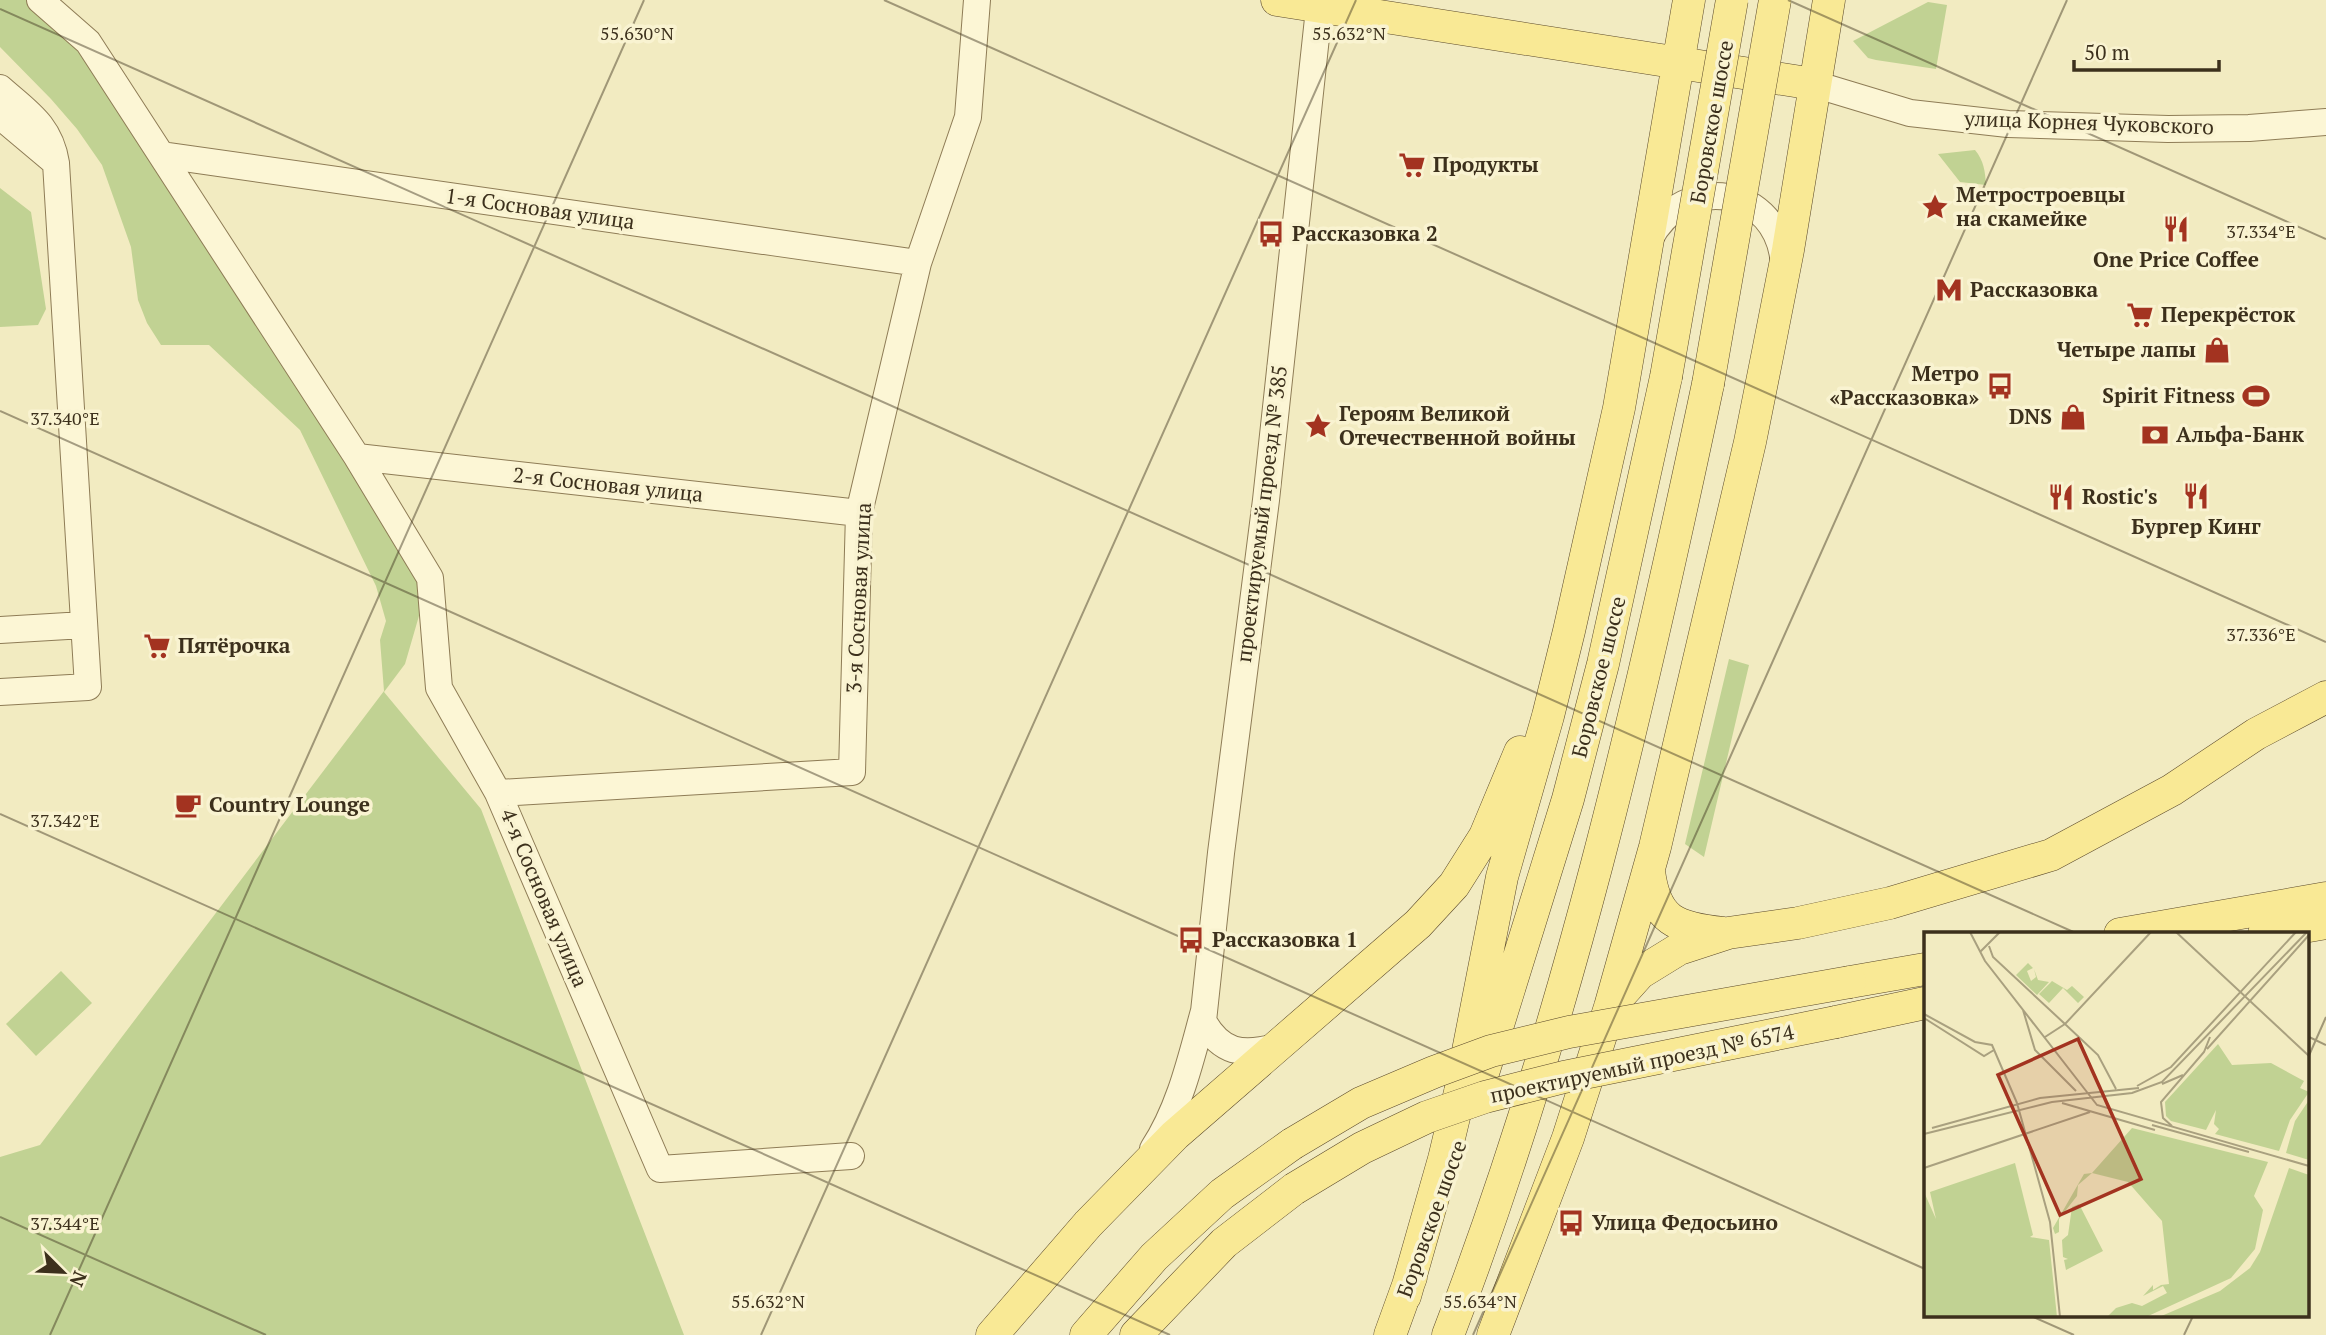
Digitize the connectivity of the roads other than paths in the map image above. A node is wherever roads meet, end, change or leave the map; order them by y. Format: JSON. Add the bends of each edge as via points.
{"nodes":[{"id":1,"x":40,"y":0,"type":"edge"},
{"id":2,"x":977,"y":0,"type":"edge"},
{"id":3,"x":1277,"y":0,"type":"edge"},
{"id":4,"x":1689,"y":0,"type":"edge"},
{"id":5,"x":1732,"y":0,"type":"edge"},
{"id":6,"x":1775,"y":0,"type":"edge"},
{"id":7,"x":1829,"y":0,"type":"edge"},
{"id":8,"x":1320,"y":3,"type":"edge"},
{"id":9,"x":1678,"y":64,"type":"junction"},
{"id":10,"x":1814,"y":83,"type":"junction"},
{"id":11,"x":0,"y":88,"type":"edge"},
{"id":12,"x":0,"y":116,"type":"edge"},
{"id":13,"x":2326,"y":122,"type":"edge"},
{"id":14,"x":162,"y":155,"type":"junction"},
{"id":15,"x":56,"y":163,"type":"junction"},
{"id":16,"x":1645,"y":254,"type":"junction"},
{"id":17,"x":918,"y":263,"type":"junction"},
{"id":18,"x":1783,"y":277,"type":"junction"},
{"id":19,"x":357,"y":457,"type":"junction"},
{"id":20,"x":859,"y":513,"type":"junction"},
{"id":21,"x":84,"y":625,"type":"junction"},
{"id":22,"x":0,"y":630,"type":"edge"},
{"id":23,"x":1569,"y":631,"type":"junction"},
{"id":24,"x":0,"y":692,"type":"edge"},
{"id":25,"x":2326,"y":697,"type":"edge"},
{"id":26,"x":498,"y":793,"type":"junction"},
{"id":27,"x":1648,"y":871,"type":"junction"},
{"id":28,"x":2326,"y":898,"type":"edge"},
{"id":29,"x":2326,"y":923,"type":"edge"},
{"id":30,"x":2131,"y":932,"type":"edge"},
{"id":31,"x":2275,"y":932,"type":"edge"},
{"id":32,"x":1728,"y":933,"type":"junction"},
{"id":33,"x":1924,"y":969,"type":"edge"},
{"id":34,"x":1924,"y":1003,"type":"edge"},
{"id":35,"x":1610,"y":1007,"type":"junction"},
{"id":36,"x":1204,"y":1016,"type":"junction"},
{"id":37,"x":1276,"y":1047,"type":"junction"},
{"id":38,"x":851,"y":1156,"type":"dead end"},
{"id":39,"x":1132,"y":1180,"type":"junction"},
{"id":40,"x":1405,"y":1296,"type":"junction"},
{"id":41,"x":992,"y":1335,"type":"edge"},
{"id":42,"x":1086,"y":1335,"type":"edge"},
{"id":43,"x":1136,"y":1335,"type":"edge"},
{"id":44,"x":1390,"y":1335,"type":"edge"},
{"id":45,"x":1448,"y":1335,"type":"edge"},
{"id":46,"x":1493,"y":1335,"type":"edge"}],
"edges":[{"from":1,"to":14,"type":"street","name":"4-я Сосновая улица","via":[[88,42]]},
{"from":2,"to":17,"type":"street","name":"3-я Сосновая улица","via":[[968,117]]},
{"from":3,"to":8,"type":"main road"},
{"from":4,"to":9,"type":"main road"},
{"from":5,"to":40,"type":"main road","name":"Боровское шоссе","bridge":true,"via":[[1666,377],[1622,587],[1568,799],[1502,1014]]},
{"from":6,"to":45,"type":"main road","name":"Боровское шоссе","bridge":true,"via":[[1708,384],[1632,727],[1571,962],[1522,1122]]},
{"from":7,"to":10,"type":"main road"},
{"from":8,"to":9,"type":"main road"},
{"from":8,"to":36,"type":"street","name":"проектируемый проезд № 385"},
{"from":9,"to":10,"type":"main road"},
{"from":9,"to":16,"type":"main road"},
{"from":10,"to":13,"type":"street","name":"улица Корнея Чуковского","via":[[1910,113],[2008,124],[2168,129]]},
{"from":10,"to":18,"type":"main road"},
{"from":11,"to":15,"type":"street","via":[[44,127]]},
{"from":12,"to":15,"type":"street"},
{"from":14,"to":17,"type":"street","name":"1-я Сосновая улица"},
{"from":14,"to":19,"type":"street","name":"4-я Сосновая улица"},
{"from":15,"to":21,"type":"street"},
{"from":16,"to":18,"type":"street","via":[[1656,227],[1676,207],[1718,196],[1746,203],[1769,222],[1782,248]]},
{"from":16,"to":23,"type":"main road","via":[[1619,408]]},
{"from":17,"to":20,"type":"street","name":"3-я Сосновая улица"},
{"from":18,"to":27,"type":"main road","via":[[1750,442]]},
{"from":19,"to":20,"type":"street","name":"2-я Сосновая улица"},
{"from":19,"to":26,"type":"street","name":"4-я Сосновая улица","via":[[430,578],[439,688]]},
{"from":20,"to":26,"type":"street","name":"3-я Сосновая улица","via":[[852,772]]},
{"from":21,"to":22,"type":"street"},
{"from":21,"to":24,"type":"street","via":[[88,687]]},
{"from":23,"to":37,"type":"main road","via":[[1485,836],[1454,885],[1418,924]]},
{"from":23,"to":40,"type":"main road","via":[[1502,877],[1460,1092]]},
{"from":25,"to":32,"type":"main road","via":[[2256,734],[2172,790],[2051,855],[1890,903]]},
{"from":26,"to":38,"type":"street","name":"4-я Сосновая улица","via":[[660,1169]]},
{"from":27,"to":32,"type":"main road","via":[[1652,894],[1673,922]]},
{"from":27,"to":35,"type":"main road"},
{"from":28,"to":30,"type":"main road"},
{"from":29,"to":31,"type":"main road"},
{"from":32,"to":35,"type":"main road","via":[[1679,949],[1640,973]]},
{"from":33,"to":42,"type":"main road","name":"проектируемый проезд № 6574","bridge":true,"via":[[1569,1032],[1491,1051],[1361,1103],[1222,1194],[1154,1257]]},
{"from":34,"to":43,"type":"main road","name":"проектируемый проезд № 6574","bridge":true,"via":[[1564,1077],[1427,1117],[1362,1148],[1294,1189],[1224,1243]]},
{"from":35,"to":46,"type":"main road","via":[[1568,1138]]},
{"from":36,"to":37,"type":"street","via":[[1212,1037],[1224,1046],[1255,1053]]},
{"from":36,"to":39,"type":"street","name":"проектируемый проезд № 385","via":[[1171,1116]]},
{"from":37,"to":39,"type":"main road","via":[[1175,1135]]},
{"from":39,"to":41,"type":"main road"},
{"from":40,"to":44,"type":"main road","name":"Боровское шоссе"}]}
